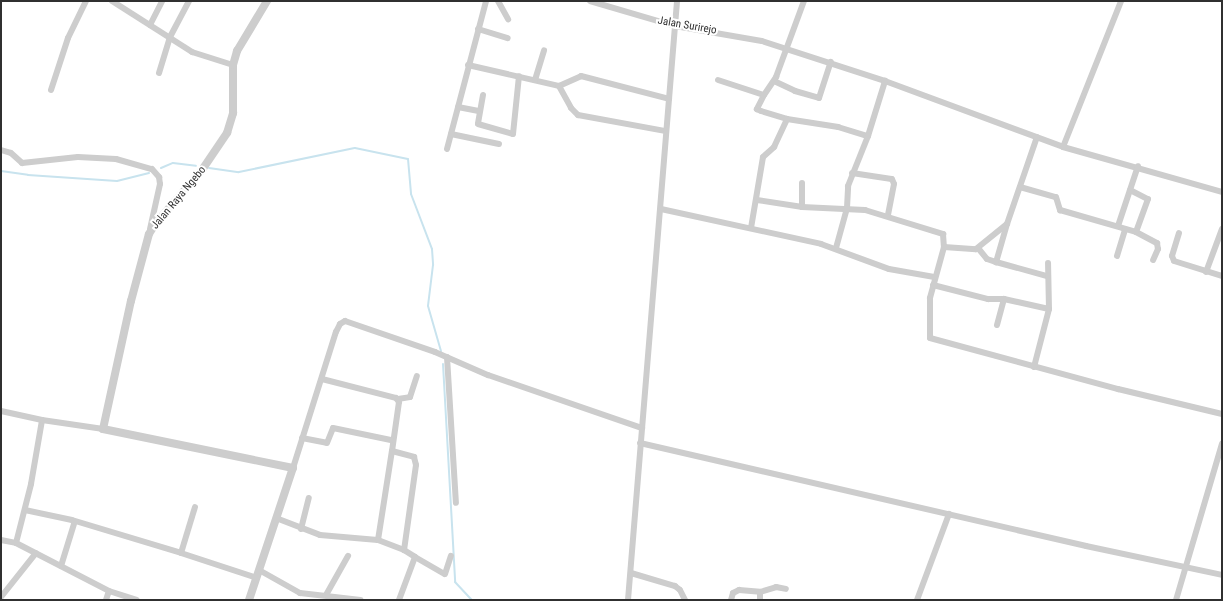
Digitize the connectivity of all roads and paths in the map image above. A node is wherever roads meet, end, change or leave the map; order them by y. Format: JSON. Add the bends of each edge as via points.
{"nodes":[{"id":1,"x":86,"y":1,"type":"edge"},
{"id":2,"x":112,"y":1,"type":"edge"},
{"id":3,"x":162,"y":1,"type":"edge"},
{"id":4,"x":189,"y":1,"type":"edge"},
{"id":5,"x":267,"y":1,"type":"edge"},
{"id":6,"x":486,"y":1,"type":"edge"},
{"id":7,"x":498,"y":1,"type":"edge"},
{"id":8,"x":590,"y":1,"type":"edge"},
{"id":9,"x":677,"y":1,"type":"edge"},
{"id":10,"x":804,"y":1,"type":"edge"},
{"id":11,"x":1121,"y":1,"type":"edge"},
{"id":12,"x":508,"y":19,"type":"dead end"},
{"id":13,"x":150,"y":25,"type":"junction"},
{"id":14,"x":675,"y":26,"type":"junction"},
{"id":15,"x":478,"y":29,"type":"junction"},
{"id":16,"x":170,"y":37,"type":"junction"},
{"id":17,"x":508,"y":38,"type":"dead end"},
{"id":18,"x":785,"y":49,"type":"junction"},
{"id":19,"x":544,"y":50,"type":"dead end"},
{"id":20,"x":831,"y":62,"type":"junction"},
{"id":21,"x":233,"y":65,"type":"junction"},
{"id":22,"x":468,"y":65,"type":"junction"},
{"id":23,"x":159,"y":73,"type":"dead end"},
{"id":24,"x":519,"y":76,"type":"junction"},
{"id":25,"x":535,"y":80,"type":"junction"},
{"id":26,"x":718,"y":80,"type":"dead end"},
{"id":27,"x":774,"y":81,"type":"junction"},
{"id":28,"x":885,"y":81,"type":"junction"},
{"id":29,"x":559,"y":86,"type":"junction"},
{"id":30,"x":51,"y":90,"type":"dead end"},
{"id":31,"x":483,"y":94,"type":"dead end"},
{"id":32,"x":764,"y":95,"type":"junction"},
{"id":33,"x":670,"y":99,"type":"junction"},
{"id":34,"x":458,"y":107,"type":"junction"},
{"id":35,"x":479,"y":111,"type":"junction"},
{"id":36,"x":787,"y":118,"type":"junction"},
{"id":37,"x":665,"y":131,"type":"junction"},
{"id":38,"x":451,"y":134,"type":"junction"},
{"id":39,"x":868,"y":136,"type":"junction"},
{"id":40,"x":1037,"y":137,"type":"junction"},
{"id":41,"x":499,"y":144,"type":"dead end"},
{"id":42,"x":1063,"y":147,"type":"junction"},
{"id":43,"x":447,"y":149,"type":"dead end"},
{"id":44,"x":1,"y":150,"type":"edge"},
{"id":45,"x":1138,"y":166,"type":"junction"},
{"id":46,"x":852,"y":173,"type":"junction"},
{"id":47,"x":802,"y":183,"type":"dead end"},
{"id":48,"x":1020,"y":187,"type":"junction"},
{"id":49,"x":1130,"y":190,"type":"junction"},
{"id":50,"x":1222,"y":192,"type":"edge"},
{"id":51,"x":757,"y":200,"type":"junction"},
{"id":52,"x":802,"y":207,"type":"junction"},
{"id":53,"x":847,"y":208,"type":"junction"},
{"id":54,"x":661,"y":209,"type":"junction"},
{"id":55,"x":888,"y":215,"type":"junction"},
{"id":56,"x":1007,"y":224,"type":"junction"},
{"id":57,"x":1118,"y":226,"type":"junction"},
{"id":58,"x":751,"y":228,"type":"junction"},
{"id":59,"x":1126,"y":229,"type":"junction"},
{"id":60,"x":1222,"y":230,"type":"edge"},
{"id":61,"x":1136,"y":232,"type":"junction"},
{"id":62,"x":1179,"y":233,"type":"dead end"},
{"id":63,"x":149,"y":234,"type":"junction"},
{"id":64,"x":944,"y":247,"type":"junction"},
{"id":65,"x":836,"y":248,"type":"junction"},
{"id":66,"x":978,"y":248,"type":"junction"},
{"id":67,"x":1117,"y":256,"type":"dead end"},
{"id":68,"x":1153,"y":260,"type":"dead end"},
{"id":69,"x":996,"y":262,"type":"junction"},
{"id":70,"x":1048,"y":263,"type":"dead end"},
{"id":71,"x":1206,"y":272,"type":"junction"},
{"id":72,"x":1047,"y":276,"type":"junction"},
{"id":73,"x":1222,"y":276,"type":"edge"},
{"id":74,"x":934,"y":277,"type":"junction"},
{"id":75,"x":933,"y":285,"type":"junction"},
{"id":76,"x":1004,"y":299,"type":"junction"},
{"id":77,"x":1049,"y":309,"type":"junction"},
{"id":78,"x":997,"y":325,"type":"dead end"},
{"id":79,"x":447,"y":357,"type":"junction"},
{"id":80,"x":1034,"y":367,"type":"junction"},
{"id":81,"x":417,"y":376,"type":"dead end"},
{"id":82,"x":322,"y":379,"type":"junction"},
{"id":83,"x":398,"y":399,"type":"junction"},
{"id":84,"x":1,"y":411,"type":"edge"},
{"id":85,"x":1222,"y":414,"type":"edge"},
{"id":86,"x":42,"y":420,"type":"junction"},
{"id":87,"x":642,"y":428,"type":"junction"},
{"id":88,"x":103,"y":429,"type":"junction"},
{"id":89,"x":302,"y":438,"type":"junction"},
{"id":90,"x":392,"y":440,"type":"junction"},
{"id":91,"x":640,"y":443,"type":"junction"},
{"id":92,"x":1222,"y":444,"type":"edge"},
{"id":93,"x":392,"y":451,"type":"junction"},
{"id":94,"x":293,"y":468,"type":"junction"},
{"id":95,"x":309,"y":498,"type":"dead end"},
{"id":96,"x":456,"y":503,"type":"dead end"},
{"id":97,"x":195,"y":507,"type":"dead end"},
{"id":98,"x":25,"y":510,"type":"junction"},
{"id":99,"x":949,"y":514,"type":"junction"},
{"id":100,"x":276,"y":518,"type":"junction"},
{"id":101,"x":74,"y":524,"type":"dead end"},
{"id":102,"x":301,"y":529,"type":"junction"},
{"id":103,"x":1,"y":540,"type":"edge"},
{"id":104,"x":378,"y":540,"type":"junction"},
{"id":105,"x":16,"y":543,"type":"junction"},
{"id":106,"x":404,"y":550,"type":"junction"},
{"id":107,"x":36,"y":553,"type":"junction"},
{"id":108,"x":181,"y":553,"type":"junction"},
{"id":109,"x":348,"y":556,"type":"dead end"},
{"id":110,"x":451,"y":556,"type":"dead end"},
{"id":111,"x":415,"y":558,"type":"junction"},
{"id":112,"x":61,"y":566,"type":"junction"},
{"id":113,"x":1185,"y":568,"type":"junction"},
{"id":114,"x":631,"y":573,"type":"junction"},
{"id":115,"x":258,"y":574,"type":"junction"},
{"id":116,"x":1222,"y":575,"type":"edge"},
{"id":117,"x":786,"y":589,"type":"dead end"},
{"id":118,"x":109,"y":591,"type":"junction"},
{"id":119,"x":760,"y":592,"type":"junction"},
{"id":120,"x":300,"y":593,"type":"junction"},
{"id":121,"x":326,"y":595,"type":"junction"},
{"id":122,"x":1,"y":597,"type":"edge"},
{"id":123,"x":106,"y":600,"type":"edge"},
{"id":124,"x":137,"y":600,"type":"edge"},
{"id":125,"x":249,"y":600,"type":"edge"},
{"id":126,"x":299,"y":600,"type":"edge"},
{"id":127,"x":361,"y":600,"type":"edge"},
{"id":128,"x":399,"y":600,"type":"edge"},
{"id":129,"x":628,"y":600,"type":"edge"},
{"id":130,"x":685,"y":600,"type":"edge"},
{"id":131,"x":731,"y":600,"type":"edge"},
{"id":132,"x":760,"y":600,"type":"edge"},
{"id":133,"x":917,"y":600,"type":"edge"},
{"id":134,"x":1176,"y":600,"type":"edge"}],
"edges":[{"from":1,"to":30,"type":"street","via":[[68,38]]},
{"from":2,"to":13,"type":"street"},
{"from":3,"to":13,"type":"street"},
{"from":4,"to":16,"type":"street"},
{"from":5,"to":21,"type":"street","name":"Jalan Raya Ngebo","via":[[237,51]]},
{"from":6,"to":15,"type":"street"},
{"from":7,"to":12,"type":"street"},
{"from":8,"to":14,"type":"street","name":"Jalan Surirejo"},
{"from":9,"to":14,"type":"street"},
{"from":10,"to":18,"type":"street"},
{"from":11,"to":42,"type":"street"},
{"from":13,"to":16,"type":"street"},
{"from":14,"to":18,"type":"street","name":"Jalan Surirejo","via":[[727,33]]},
{"from":14,"to":33,"type":"street"},
{"from":15,"to":17,"type":"street"},
{"from":15,"to":22,"type":"street"},
{"from":16,"to":21,"type":"street","via":[[200,56]]},
{"from":16,"to":23,"type":"street"},
{"from":18,"to":20,"type":"street","name":"Jalan Surirejo"},
{"from":18,"to":27,"type":"street"},
{"from":19,"to":25,"type":"street"},
{"from":20,"to":27,"type":"street","via":[[819,98]]},
{"from":20,"to":28,"type":"street","name":"Jalan Surirejo"},
{"from":21,"to":63,"type":"street","name":"Jalan Raya Ngebo","via":[[233,113],[227,133],[202,170]]},
{"from":22,"to":24,"type":"street"},
{"from":22,"to":34,"type":"street"},
{"from":24,"to":25,"type":"street"},
{"from":24,"to":35,"type":"street","via":[[513,134],[480,126],[477,121]]},
{"from":25,"to":29,"type":"street"},
{"from":26,"to":32,"type":"street"},
{"from":27,"to":32,"type":"street"},
{"from":28,"to":39,"type":"street"},
{"from":28,"to":40,"type":"street","name":"Jalan Surirejo"},
{"from":29,"to":33,"type":"street","via":[[581,76]]},
{"from":29,"to":37,"type":"street","via":[[570,108],[578,115]]},
{"from":31,"to":35,"type":"street"},
{"from":32,"to":36,"type":"street","via":[[757,109]]},
{"from":33,"to":37,"type":"street"},
{"from":34,"to":35,"type":"street"},
{"from":34,"to":38,"type":"street"},
{"from":36,"to":39,"type":"street","via":[[838,127]]},
{"from":36,"to":51,"type":"street","via":[[774,147],[763,157]]},
{"from":37,"to":54,"type":"street"},
{"from":38,"to":41,"type":"street"},
{"from":38,"to":43,"type":"street"},
{"from":39,"to":46,"type":"street"},
{"from":40,"to":42,"type":"street","name":"Jalan Surirejo"},
{"from":40,"to":48,"type":"street"},
{"from":42,"to":45,"type":"street","name":"Jalan Surirejo"},
{"from":44,"to":63,"type":"street","via":[[11,153],[22,163],[78,157],[116,160],[152,169],[159,177],[160,184]]},
{"from":45,"to":49,"type":"street"},
{"from":45,"to":50,"type":"street","name":"Jalan Surirejo"},
{"from":46,"to":53,"type":"street","via":[[848,186]]},
{"from":46,"to":55,"type":"street","via":[[892,179],[894,184]]},
{"from":47,"to":52,"type":"street"},
{"from":48,"to":56,"type":"street"},
{"from":48,"to":57,"type":"street","via":[[1056,197],[1060,210]]},
{"from":49,"to":57,"type":"street"},
{"from":49,"to":61,"type":"street","via":[[1148,199]]},
{"from":51,"to":52,"type":"street"},
{"from":51,"to":58,"type":"street"},
{"from":52,"to":53,"type":"street"},
{"from":53,"to":55,"type":"street"},
{"from":53,"to":65,"type":"street"},
{"from":54,"to":58,"type":"street"},
{"from":54,"to":87,"type":"street"},
{"from":55,"to":64,"type":"street","via":[[942,234]]},
{"from":56,"to":66,"type":"street"},
{"from":56,"to":69,"type":"street"},
{"from":57,"to":59,"type":"street"},
{"from":58,"to":65,"type":"street"},
{"from":59,"to":61,"type":"street"},
{"from":59,"to":67,"type":"street"},
{"from":60,"to":71,"type":"street"},
{"from":61,"to":68,"type":"street","via":[[1157,243]]},
{"from":62,"to":71,"type":"street","via":[[1172,256],[1174,261]]},
{"from":63,"to":88,"type":"street","name":"Jalan Raya Ngebo","via":[[131,301]]},
{"from":64,"to":66,"type":"street"},
{"from":64,"to":74,"type":"street"},
{"from":65,"to":74,"type":"street","via":[[889,269]]},
{"from":66,"to":69,"type":"street","via":[[986,259]]},
{"from":69,"to":72,"type":"street"},
{"from":70,"to":72,"type":"street"},
{"from":71,"to":73,"type":"street"},
{"from":72,"to":77,"type":"street"},
{"from":74,"to":75,"type":"street"},
{"from":75,"to":76,"type":"street","via":[[988,299]]},
{"from":75,"to":80,"type":"street","via":[[930,298],[930,338]]},
{"from":76,"to":77,"type":"street"},
{"from":76,"to":78,"type":"street"},
{"from":77,"to":80,"type":"street"},
{"from":79,"to":82,"type":"street","via":[[345,321],[336,332]]},
{"from":79,"to":87,"type":"street","via":[[488,375]]},
{"from":79,"to":96,"type":"street"},
{"from":80,"to":85,"type":"street"},
{"from":81,"to":83,"type":"street","via":[[410,397]]},
{"from":82,"to":83,"type":"street"},
{"from":82,"to":89,"type":"street"},
{"from":83,"to":90,"type":"street"},
{"from":84,"to":86,"type":"street"},
{"from":86,"to":88,"type":"street"},
{"from":86,"to":98,"type":"street"},
{"from":87,"to":91,"type":"street"},
{"from":88,"to":94,"type":"street"},
{"from":89,"to":90,"type":"street","via":[[327,443],[333,428]]},
{"from":89,"to":94,"type":"street"},
{"from":90,"to":93,"type":"street"},
{"from":91,"to":99,"type":"street"},
{"from":91,"to":114,"type":"street"},
{"from":92,"to":113,"type":"street"},
{"from":93,"to":104,"type":"street"},
{"from":93,"to":106,"type":"street","via":[[416,459]]},
{"from":94,"to":100,"type":"street"},
{"from":95,"to":102,"type":"street"},
{"from":97,"to":108,"type":"street"},
{"from":98,"to":105,"type":"street"},
{"from":98,"to":108,"type":"street","via":[[72,520]]},
{"from":99,"to":113,"type":"street"},
{"from":99,"to":133,"type":"street"},
{"from":100,"to":102,"type":"street"},
{"from":100,"to":115,"type":"street"},
{"from":101,"to":112,"type":"street"},
{"from":102,"to":104,"type":"street","via":[[343,539]]},
{"from":103,"to":105,"type":"street"},
{"from":104,"to":106,"type":"street"},
{"from":105,"to":107,"type":"street"},
{"from":106,"to":111,"type":"street"},
{"from":107,"to":112,"type":"street"},
{"from":107,"to":122,"type":"street"},
{"from":108,"to":115,"type":"street"},
{"from":109,"to":121,"type":"street"},
{"from":110,"to":111,"type":"street","via":[[445,574]]},
{"from":111,"to":128,"type":"street"},
{"from":112,"to":118,"type":"street"},
{"from":113,"to":116,"type":"street"},
{"from":113,"to":134,"type":"street"},
{"from":114,"to":129,"type":"street"},
{"from":114,"to":130,"type":"street","via":[[675,586]]},
{"from":115,"to":120,"type":"street"},
{"from":115,"to":125,"type":"street"},
{"from":117,"to":119,"type":"street","via":[[776,587]]},
{"from":118,"to":123,"type":"street"},
{"from":118,"to":124,"type":"street"},
{"from":119,"to":131,"type":"street","via":[[739,590],[733,594]]},
{"from":119,"to":132,"type":"street"},
{"from":120,"to":121,"type":"street"},
{"from":120,"to":126,"type":"street"},
{"from":121,"to":127,"type":"street"}]}
